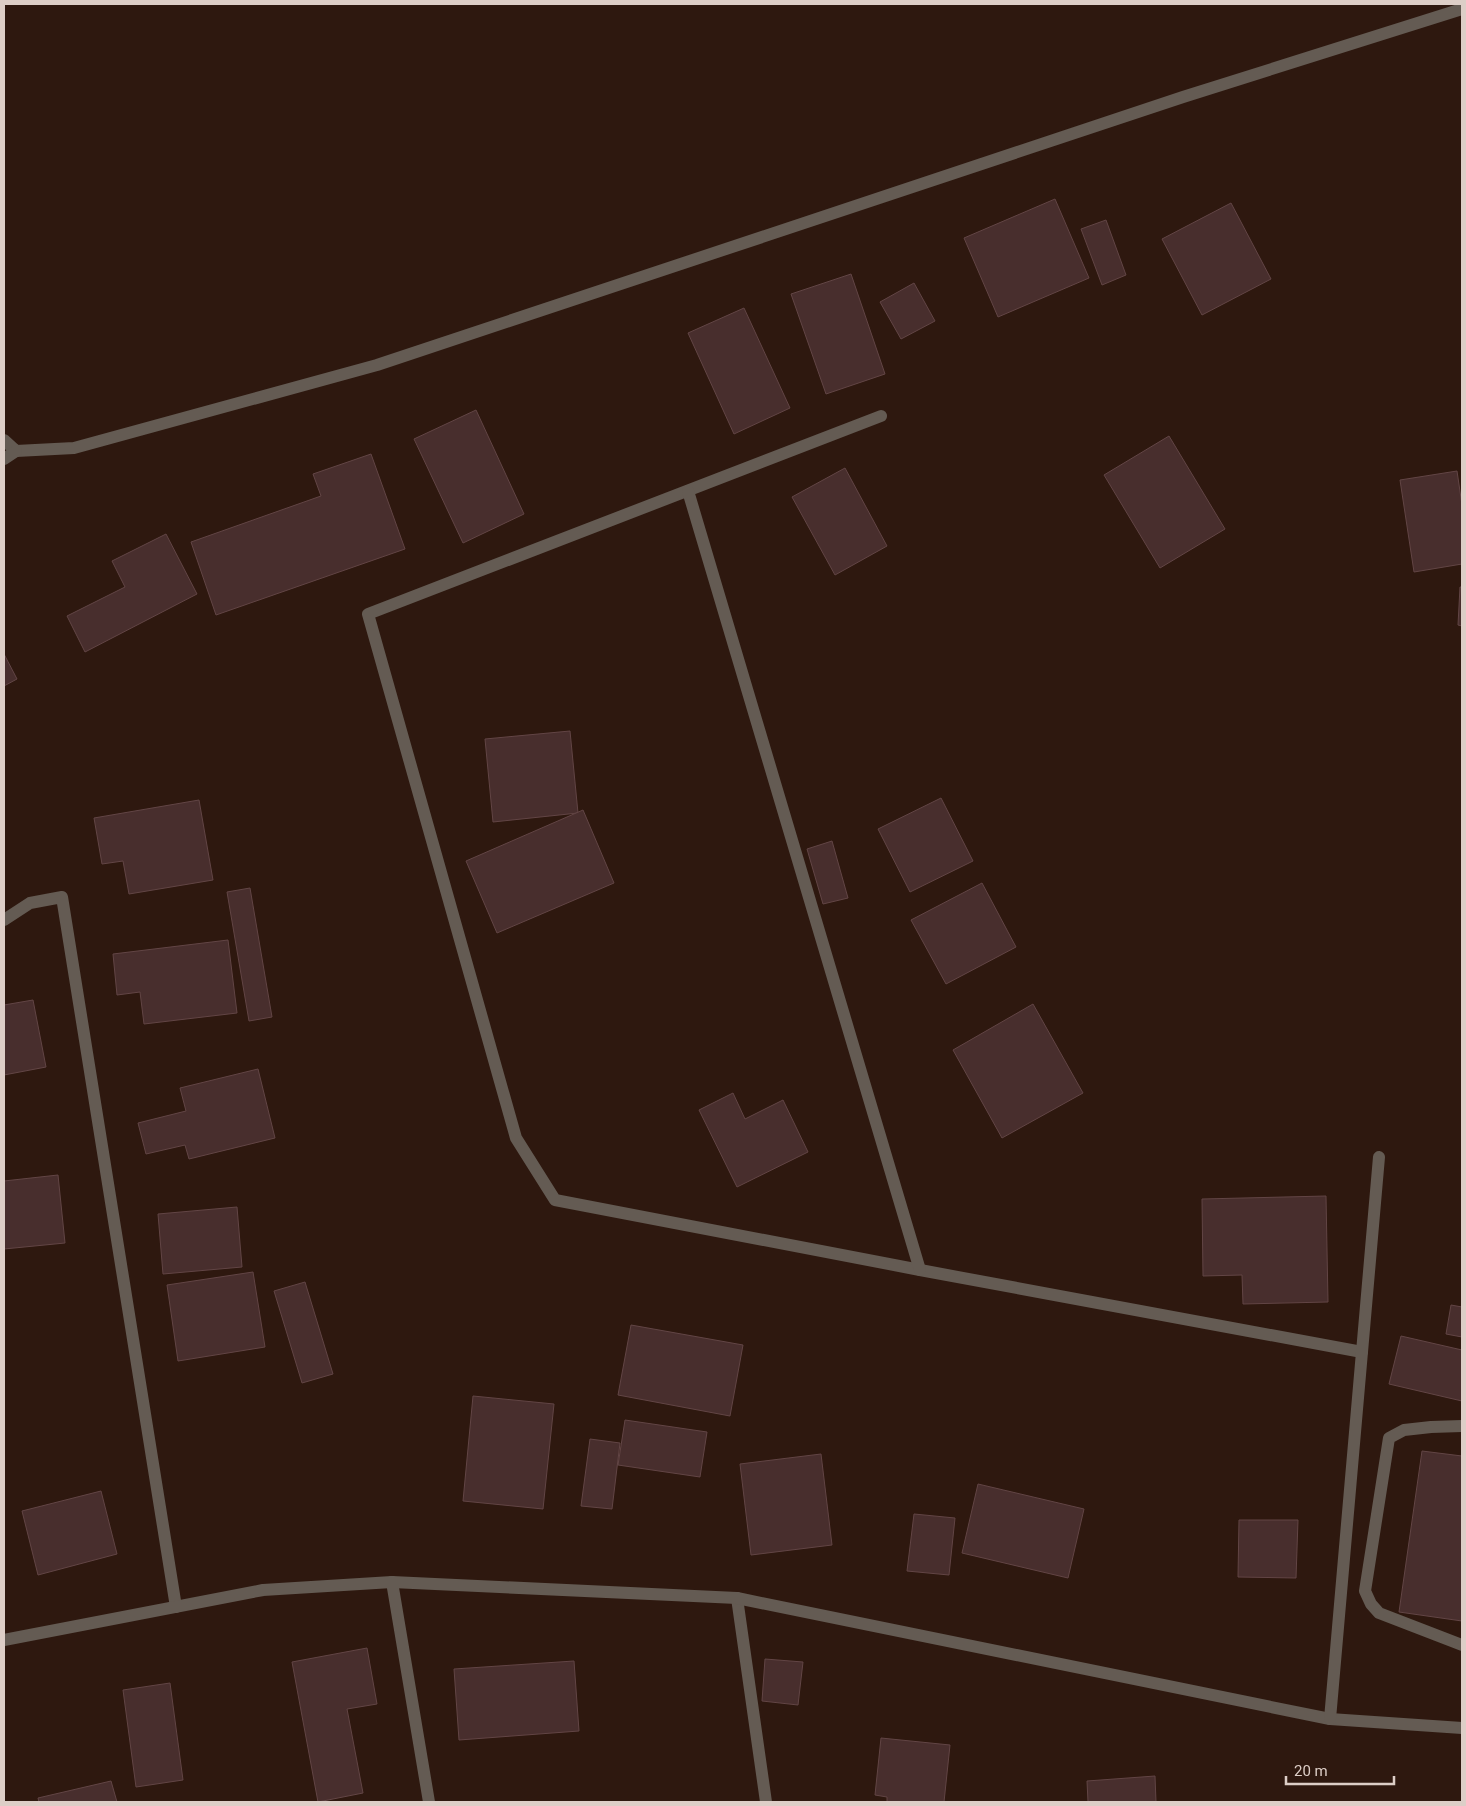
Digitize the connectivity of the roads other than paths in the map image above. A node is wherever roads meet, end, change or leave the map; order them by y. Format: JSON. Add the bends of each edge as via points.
{"nodes":[{"id":1,"x":1462,"y":9,"type":"edge"},
{"id":2,"x":881,"y":416,"type":"dead end"},
{"id":3,"x":4,"y":440,"type":"edge"},
{"id":4,"x":16,"y":451,"type":"junction"},
{"id":5,"x":4,"y":459,"type":"edge"},
{"id":6,"x":688,"y":491,"type":"junction"},
{"id":7,"x":4,"y":920,"type":"edge"},
{"id":8,"x":1379,"y":1157,"type":"dead end"},
{"id":9,"x":920,"y":1270,"type":"junction"},
{"id":10,"x":1362,"y":1352,"type":"junction"},
{"id":11,"x":1462,"y":1426,"type":"edge"},
{"id":12,"x":392,"y":1582,"type":"junction"},
{"id":13,"x":737,"y":1598,"type":"junction"},
{"id":14,"x":176,"y":1607,"type":"junction"},
{"id":15,"x":4,"y":1640,"type":"edge"},
{"id":16,"x":1462,"y":1645,"type":"edge"},
{"id":17,"x":1330,"y":1719,"type":"junction"},
{"id":18,"x":1462,"y":1728,"type":"edge"},
{"id":19,"x":429,"y":1802,"type":"edge"},
{"id":20,"x":766,"y":1802,"type":"edge"}],
"edges":[{"from":1,"to":4,"type":"street","via":[[1183,97],[377,365],[74,448]]},
{"from":2,"to":6,"type":"street"},
{"from":3,"to":4,"type":"street"},
{"from":4,"to":5,"type":"street"},
{"from":6,"to":9,"type":"street"},
{"from":6,"to":9,"type":"street","via":[[368,614],[516,1138],[555,1200]]},
{"from":7,"to":14,"type":"street","via":[[30,903],[62,897]]},
{"from":8,"to":10,"type":"street"},
{"from":9,"to":10,"type":"street"},
{"from":10,"to":17,"type":"street"},
{"from":11,"to":16,"type":"street","via":[[1404,1430],[1389,1438],[1365,1591],[1379,1613]]},
{"from":12,"to":13,"type":"street"},
{"from":12,"to":14,"type":"street","via":[[262,1590]]},
{"from":12,"to":19,"type":"street"},
{"from":13,"to":17,"type":"street"},
{"from":13,"to":20,"type":"street"},
{"from":14,"to":15,"type":"street"},
{"from":17,"to":18,"type":"street"}]}
